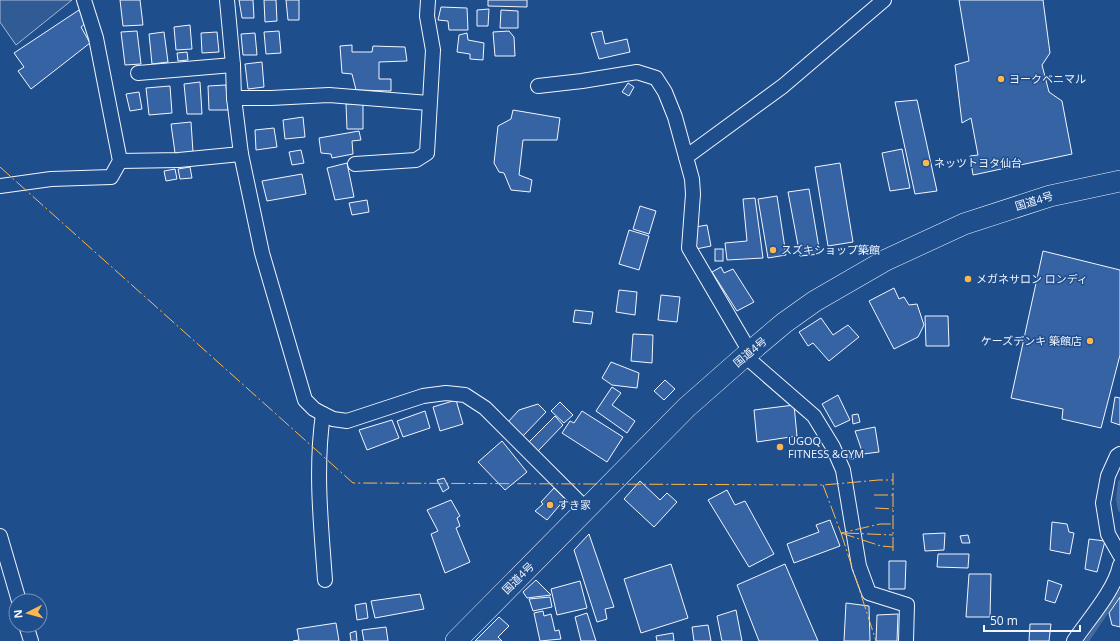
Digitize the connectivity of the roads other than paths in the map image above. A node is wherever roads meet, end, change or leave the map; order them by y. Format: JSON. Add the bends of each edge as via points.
{"nodes":[{"id":1,"x":84,"y":0,"type":"edge"},
{"id":2,"x":227,"y":0,"type":"edge"},
{"id":3,"x":428,"y":0,"type":"edge"},
{"id":4,"x":884,"y":0,"type":"edge"},
{"id":5,"x":233,"y":65,"type":"junction"},
{"id":6,"x":138,"y":73,"type":"dead end"},
{"id":7,"x":538,"y":86,"type":"dead end"},
{"id":8,"x":234,"y":98,"type":"junction"},
{"id":9,"x":429,"y":103,"type":"junction"},
{"id":10,"x":241,"y":154,"type":"junction"},
{"id":11,"x":686,"y":157,"type":"junction"},
{"id":12,"x":120,"y":160,"type":"junction"},
{"id":13,"x":355,"y":164,"type":"dead end"},
{"id":14,"x":1120,"y":181,"type":"edge"},
{"id":15,"x":0,"y":186,"type":"edge"},
{"id":16,"x":748,"y":354,"type":"junction"},
{"id":17,"x":323,"y":414,"type":"junction"},
{"id":18,"x":1120,"y":454,"type":"edge"},
{"id":19,"x":588,"y":510,"type":"junction"},
{"id":20,"x":0,"y":536,"type":"edge"},
{"id":21,"x":1120,"y":555,"type":"edge"},
{"id":22,"x":1120,"y":565,"type":"edge"},
{"id":23,"x":325,"y":580,"type":"dead end"},
{"id":24,"x":17,"y":593,"type":"edge"},
{"id":25,"x":456,"y":641,"type":"edge"},
{"id":26,"x":906,"y":641,"type":"edge"},
{"id":27,"x":1074,"y":641,"type":"edge"}],
"edges":[{"from":1,"to":12,"type":"street","via":[[96,38]]},
{"from":2,"to":5,"type":"street"},
{"from":3,"to":9,"type":"street","via":[[427,16],[433,50]]},
{"from":4,"to":11,"type":"street","via":[[784,86]]},
{"from":5,"to":6,"type":"street"},
{"from":5,"to":8,"type":"street"},
{"from":7,"to":11,"type":"street","via":[[636,72],[656,78],[675,117]]},
{"from":8,"to":9,"type":"street","via":[[329,95]]},
{"from":8,"to":10,"type":"street"},
{"from":9,"to":13,"type":"street","via":[[427,153],[416,160]]},
{"from":10,"to":12,"type":"street","via":[[179,160]]},
{"from":10,"to":17,"type":"street","via":[[262,253],[300,386],[305,400]]},
{"from":11,"to":16,"type":"street","via":[[693,194],[689,248]]},
{"from":12,"to":15,"type":"street","via":[[111,177],[51,179]]},
{"from":14,"to":16,"type":"highway","name":"国道4号","via":[[1050,196],[964,224],[886,260],[846,282],[784,323]]},
{"from":16,"to":19,"type":"highway","name":"国道4号","via":[[687,407]]},
{"from":16,"to":26,"type":"street","via":[[814,416],[833,447],[843,470],[859,566],[866,586],[869,593],[907,604]]},
{"from":17,"to":19,"type":"street","via":[[347,421],[423,396],[446,393],[465,395],[485,408]]},
{"from":17,"to":23,"type":"street","via":[[318,480]]},
{"from":18,"to":21,"type":"street","via":[[1108,476],[1103,503],[1108,534]]},
{"from":19,"to":25,"type":"highway","name":"国道4号"},
{"from":20,"to":24,"type":"street"},
{"from":22,"to":27,"type":"street","via":[[1108,590]]}]}
